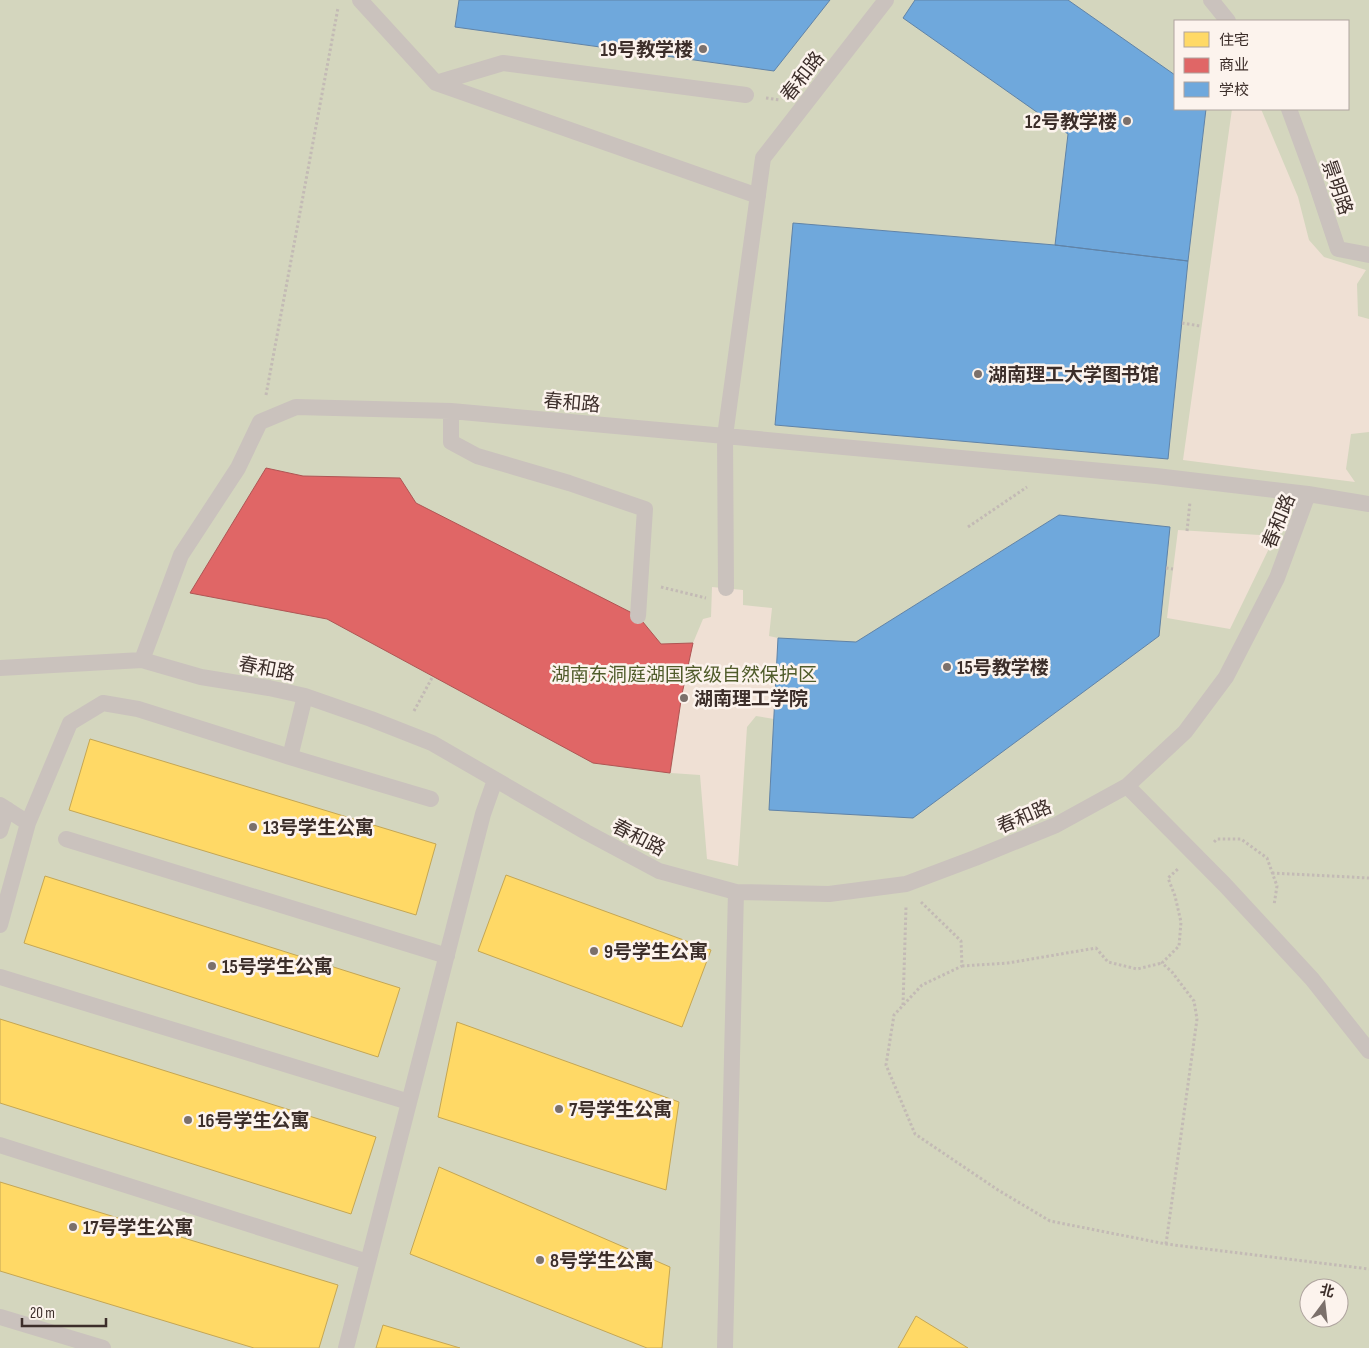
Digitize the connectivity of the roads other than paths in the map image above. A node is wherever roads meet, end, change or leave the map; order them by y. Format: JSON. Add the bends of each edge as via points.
{"nodes":[{"id":1,"x":360,"y":0,"type":"edge"},
{"id":2,"x":886,"y":0,"type":"edge"},
{"id":3,"x":1211,"y":0,"type":"edge"},
{"id":4,"x":1227,"y":20,"type":"edge"},
{"id":5,"x":436,"y":83,"type":"junction"},
{"id":6,"x":746,"y":95,"type":"road end"},
{"id":7,"x":1289,"y":110,"type":"edge"},
{"id":8,"x":758,"y":196,"type":"junction"},
{"id":9,"x":1369,"y":255,"type":"edge"},
{"id":10,"x":451,"y":410,"type":"junction"},
{"id":11,"x":725,"y":436,"type":"junction"},
{"id":12,"x":1308,"y":494,"type":"junction"},
{"id":13,"x":1369,"y":504,"type":"edge"},
{"id":14,"x":726,"y":588,"type":"dead end"},
{"id":15,"x":638,"y":616,"type":"dead end"},
{"id":16,"x":142,"y":660,"type":"junction"},
{"id":17,"x":0,"y":668,"type":"edge"},
{"id":18,"x":305,"y":696,"type":"junction"},
{"id":19,"x":290,"y":757,"type":"junction"},
{"id":20,"x":495,"y":780,"type":"junction"},
{"id":21,"x":1127,"y":786,"type":"junction"},
{"id":22,"x":431,"y":800,"type":"dead end"},
{"id":23,"x":3,"y":807,"type":"edge"},
{"id":24,"x":28,"y":823,"type":"junction"},
{"id":25,"x":0,"y":831,"type":"edge"},
{"id":26,"x":66,"y":839,"type":"dead end"},
{"id":27,"x":736,"y":892,"type":"junction"},
{"id":28,"x":0,"y":925,"type":"edge"},
{"id":29,"x":447,"y":956,"type":"junction"},
{"id":30,"x":0,"y":977,"type":"edge"},
{"id":31,"x":1369,"y":1051,"type":"edge"},
{"id":32,"x":409,"y":1102,"type":"junction"},
{"id":33,"x":0,"y":1145,"type":"edge"},
{"id":34,"x":368,"y":1262,"type":"junction"},
{"id":35,"x":0,"y":1317,"type":"edge"},
{"id":36,"x":103,"y":1348,"type":"edge"},
{"id":37,"x":346,"y":1348,"type":"edge"},
{"id":38,"x":725,"y":1348,"type":"edge"}],
"edges":[{"from":1,"to":5,"type":"lane"},
{"from":2,"to":8,"type":"lane","name":"春和路","via":[[763,158]]},
{"from":3,"to":4,"type":"lane"},
{"from":5,"to":6,"type":"lane","via":[[503,63]]},
{"from":5,"to":8,"type":"lane"},
{"from":7,"to":9,"type":"lane","name":"景明路","via":[[1338,249]]},
{"from":8,"to":11,"type":"lane","name":"春和路"},
{"from":10,"to":11,"type":"lane","name":"春和路"},
{"from":10,"to":15,"type":"lane","via":[[451,442],[476,456],[645,509]]},
{"from":10,"to":16,"type":"lane","name":"春和路","via":[[296,407],[260,422],[238,468],[181,555]]},
{"from":11,"to":12,"type":"lane"},
{"from":11,"to":14,"type":"lane"},
{"from":12,"to":13,"type":"lane","name":"春和路"},
{"from":12,"to":21,"type":"lane","name":"春和路","via":[[1277,578],[1226,677],[1185,732]]},
{"from":16,"to":17,"type":"lane","name":"春和路"},
{"from":16,"to":18,"type":"lane","name":"春和路","via":[[201,677]]},
{"from":18,"to":19,"type":"lane"},
{"from":18,"to":20,"type":"lane","name":"春和路","via":[[432,743]]},
{"from":19,"to":22,"type":"lane"},
{"from":19,"to":24,"type":"lane","via":[[138,709],[103,703],[70,723]]},
{"from":20,"to":27,"type":"lane","name":"春和路","via":[[659,871]]},
{"from":20,"to":29,"type":"lane","via":[[483,814]]},
{"from":21,"to":27,"type":"lane","name":"春和路","via":[[1056,825],[906,884],[829,894]]},
{"from":21,"to":31,"type":"lane","via":[[1312,979]]},
{"from":23,"to":24,"type":"lane"},
{"from":23,"to":25,"type":"lane"},
{"from":24,"to":28,"type":"lane"},
{"from":26,"to":29,"type":"lane"},
{"from":27,"to":38,"type":"lane"},
{"from":29,"to":32,"type":"lane"},
{"from":30,"to":32,"type":"lane"},
{"from":32,"to":34,"type":"lane"},
{"from":33,"to":34,"type":"lane"},
{"from":34,"to":37,"type":"lane"},
{"from":35,"to":36,"type":"lane"}]}
